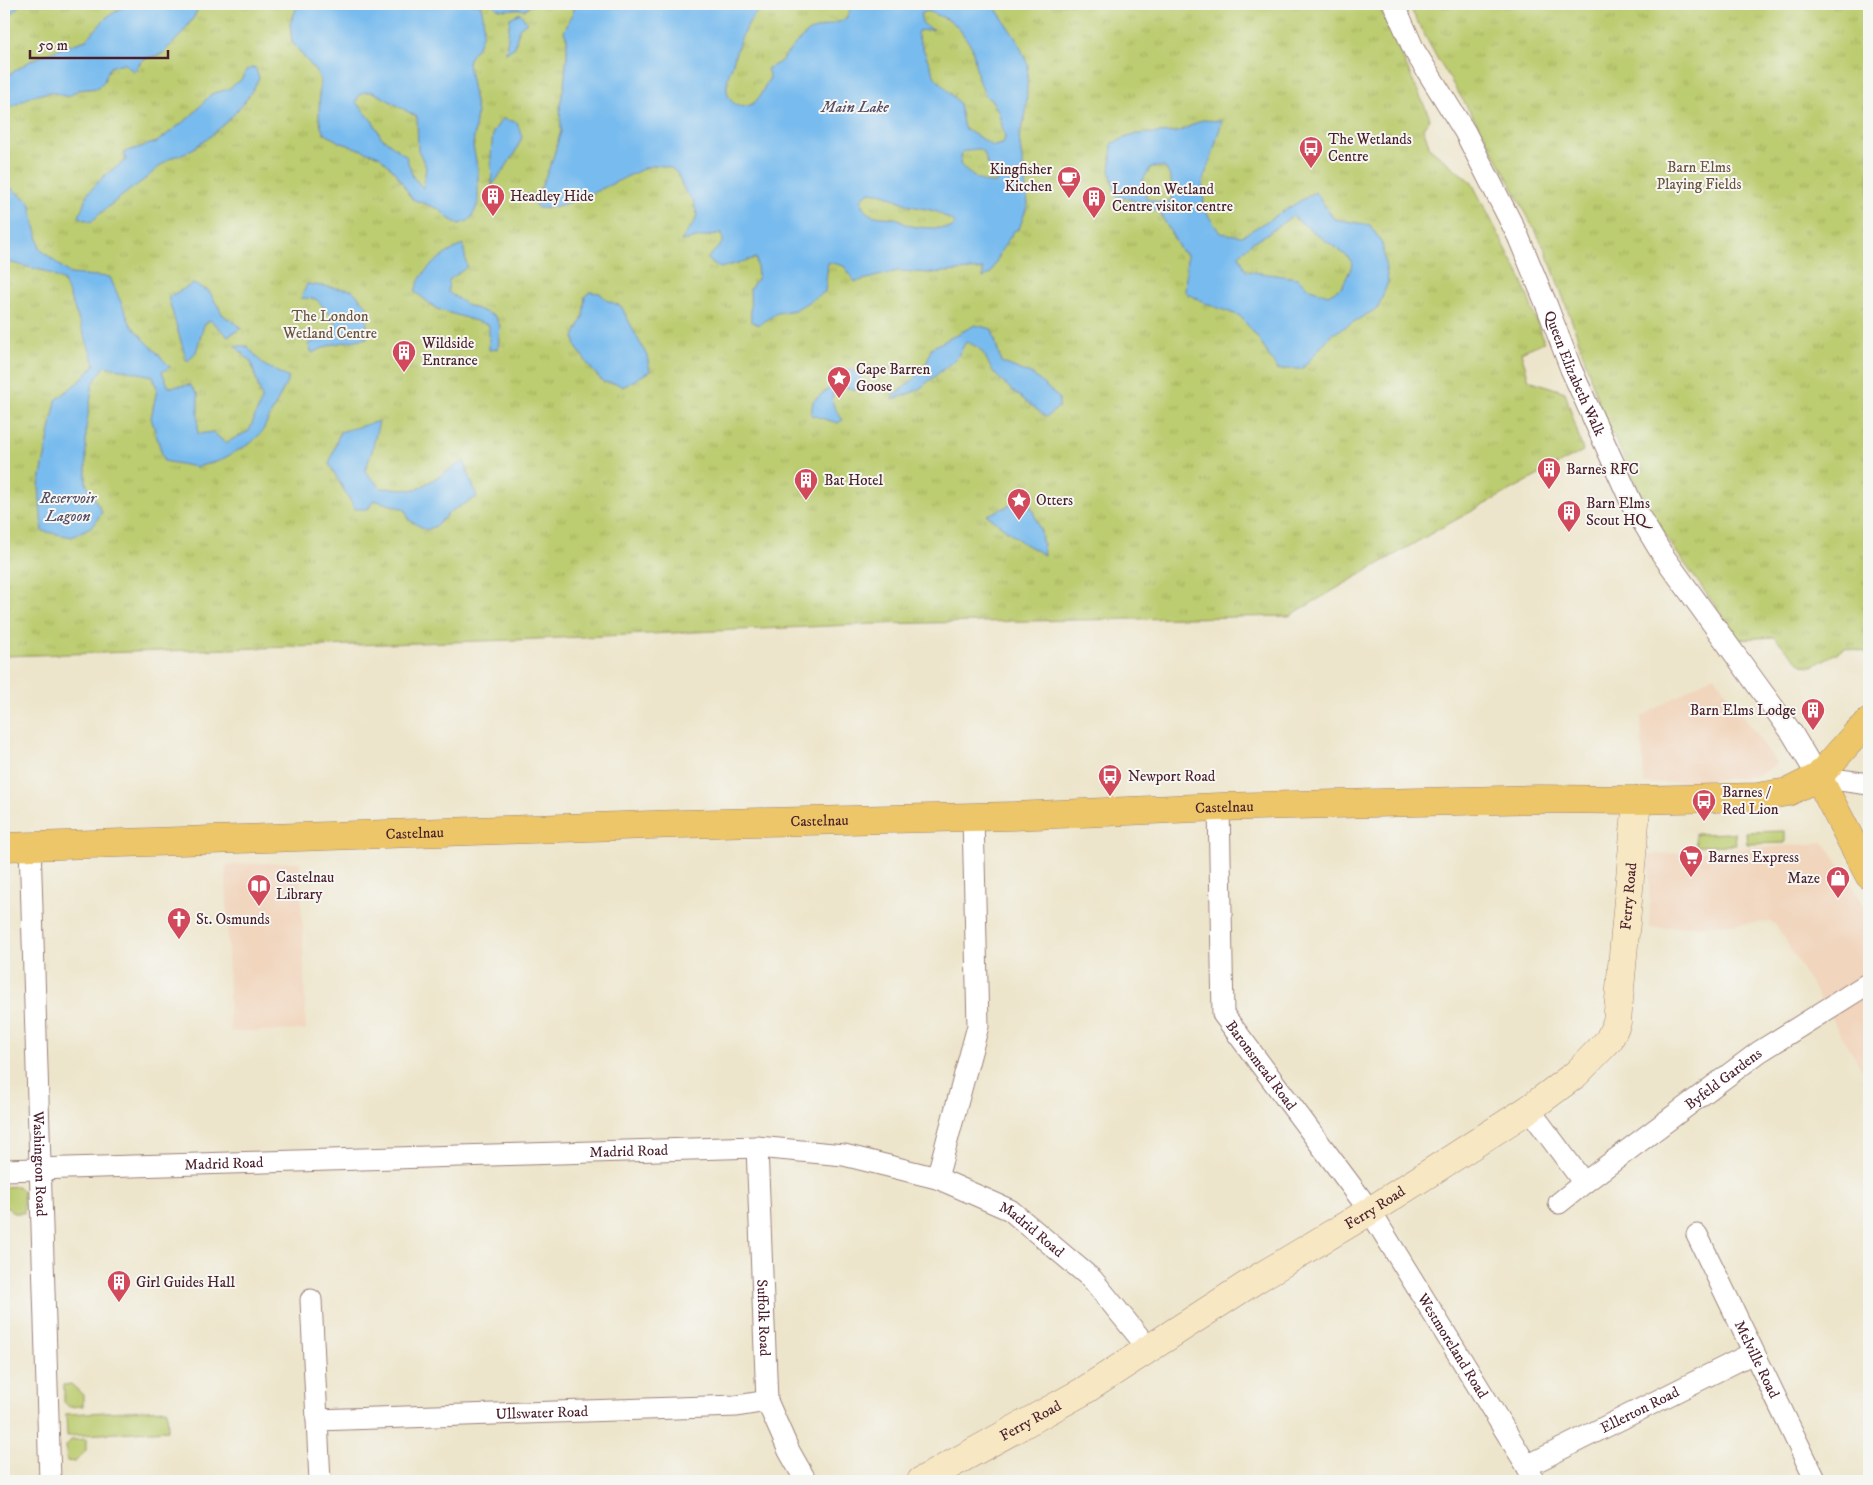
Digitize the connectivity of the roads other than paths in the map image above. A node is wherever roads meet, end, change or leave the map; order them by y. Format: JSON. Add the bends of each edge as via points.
{"nodes":[{"id":1,"x":1394,"y":4,"type":"edge"},
{"id":2,"x":1869,"y":722,"type":"edge"},
{"id":3,"x":1818,"y":777,"type":"junction"},
{"id":4,"x":1869,"y":784,"type":"edge"},
{"id":5,"x":1637,"y":800,"type":"junction"},
{"id":6,"x":1219,"y":807,"type":"junction"},
{"id":7,"x":973,"y":817,"type":"junction"},
{"id":8,"x":17,"y":846,"type":"edge"},
{"id":9,"x":1869,"y":875,"type":"edge"},
{"id":10,"x":1869,"y":983,"type":"edge"},
{"id":11,"x":1529,"y":1109,"type":"junction"},
{"id":12,"x":757,"y":1146,"type":"junction"},
{"id":13,"x":40,"y":1168,"type":"junction"},
{"id":14,"x":4,"y":1170,"type":"edge"},
{"id":15,"x":937,"y":1178,"type":"junction"},
{"id":16,"x":1584,"y":1183,"type":"junction"},
{"id":17,"x":1559,"y":1203,"type":"dead end"},
{"id":18,"x":1370,"y":1210,"type":"junction"},
{"id":19,"x":1697,"y":1235,"type":"dead end"},
{"id":20,"x":311,"y":1300,"type":"dead end"},
{"id":21,"x":1149,"y":1349,"type":"junction"},
{"id":22,"x":1752,"y":1352,"type":"junction"},
{"id":23,"x":767,"y":1401,"type":"junction"},
{"id":24,"x":317,"y":1420,"type":"junction"},
{"id":25,"x":1531,"y":1474,"type":"edge"},
{"id":26,"x":50,"y":1481,"type":"edge"},
{"id":27,"x":320,"y":1481,"type":"edge"},
{"id":28,"x":806,"y":1481,"type":"edge"},
{"id":29,"x":921,"y":1481,"type":"edge"},
{"id":30,"x":1816,"y":1481,"type":"edge"}],
"edges":[{"from":1,"to":3,"type":"street","name":"Queen Elizabeth Walk","via":[[1414,50],[1465,132],[1518,236],[1571,369],[1632,504],[1662,554],[1792,733]]},
{"from":2,"to":3,"type":"main road"},
{"from":3,"to":4,"type":"street"},
{"from":3,"to":5,"type":"main road","name":"Castelnau","via":[[1788,792],[1757,798]]},
{"from":3,"to":9,"type":"main road"},
{"from":5,"to":6,"type":"main road","name":"Castelnau","via":[[1547,799]]},
{"from":5,"to":11,"type":"street","name":"Ferry Road","via":[[1617,1022],[1609,1040],[1576,1074]]},
{"from":6,"to":7,"type":"main road","name":"Castelnau"},
{"from":6,"to":18,"type":"street","name":"Baronsmead Road","via":[[1223,1014]]},
{"from":7,"to":8,"type":"main road","name":"Castelnau"},
{"from":7,"to":15,"type":"street","via":[[978,1026]]},
{"from":8,"to":13,"type":"street","name":"Washington Road"},
{"from":10,"to":16,"type":"street","name":"Byfeld Gardens","via":[[1759,1052]]},
{"from":11,"to":16,"type":"street"},
{"from":11,"to":18,"type":"street","name":"Ferry Road"},
{"from":12,"to":13,"type":"street","name":"Madrid Road"},
{"from":12,"to":15,"type":"street","name":"Madrid Road","via":[[844,1155]]},
{"from":12,"to":23,"type":"street","name":"Suffolk Road"},
{"from":13,"to":14,"type":"street","name":"Madrid Road"},
{"from":13,"to":26,"type":"street","name":"Washington Road"},
{"from":15,"to":21,"type":"street","name":"Madrid Road","via":[[1010,1210],[1092,1279]]},
{"from":16,"to":17,"type":"street","name":"Byfeld Gardens"},
{"from":18,"to":21,"type":"street","name":"Ferry Road"},
{"from":18,"to":25,"type":"street","name":"Westmoreland Road"},
{"from":19,"to":22,"type":"street","name":"Melville Road"},
{"from":20,"to":24,"type":"street"},
{"from":21,"to":29,"type":"street","name":"Ferry Road","via":[[1082,1392]]},
{"from":22,"to":25,"type":"street","name":"Ellerton Road"},
{"from":22,"to":30,"type":"street","name":"Melville Road"},
{"from":23,"to":24,"type":"street","name":"Ullswater Road","via":[[736,1406]]},
{"from":23,"to":28,"type":"street","name":"Suffolk Road"},
{"from":24,"to":27,"type":"street"}]}
